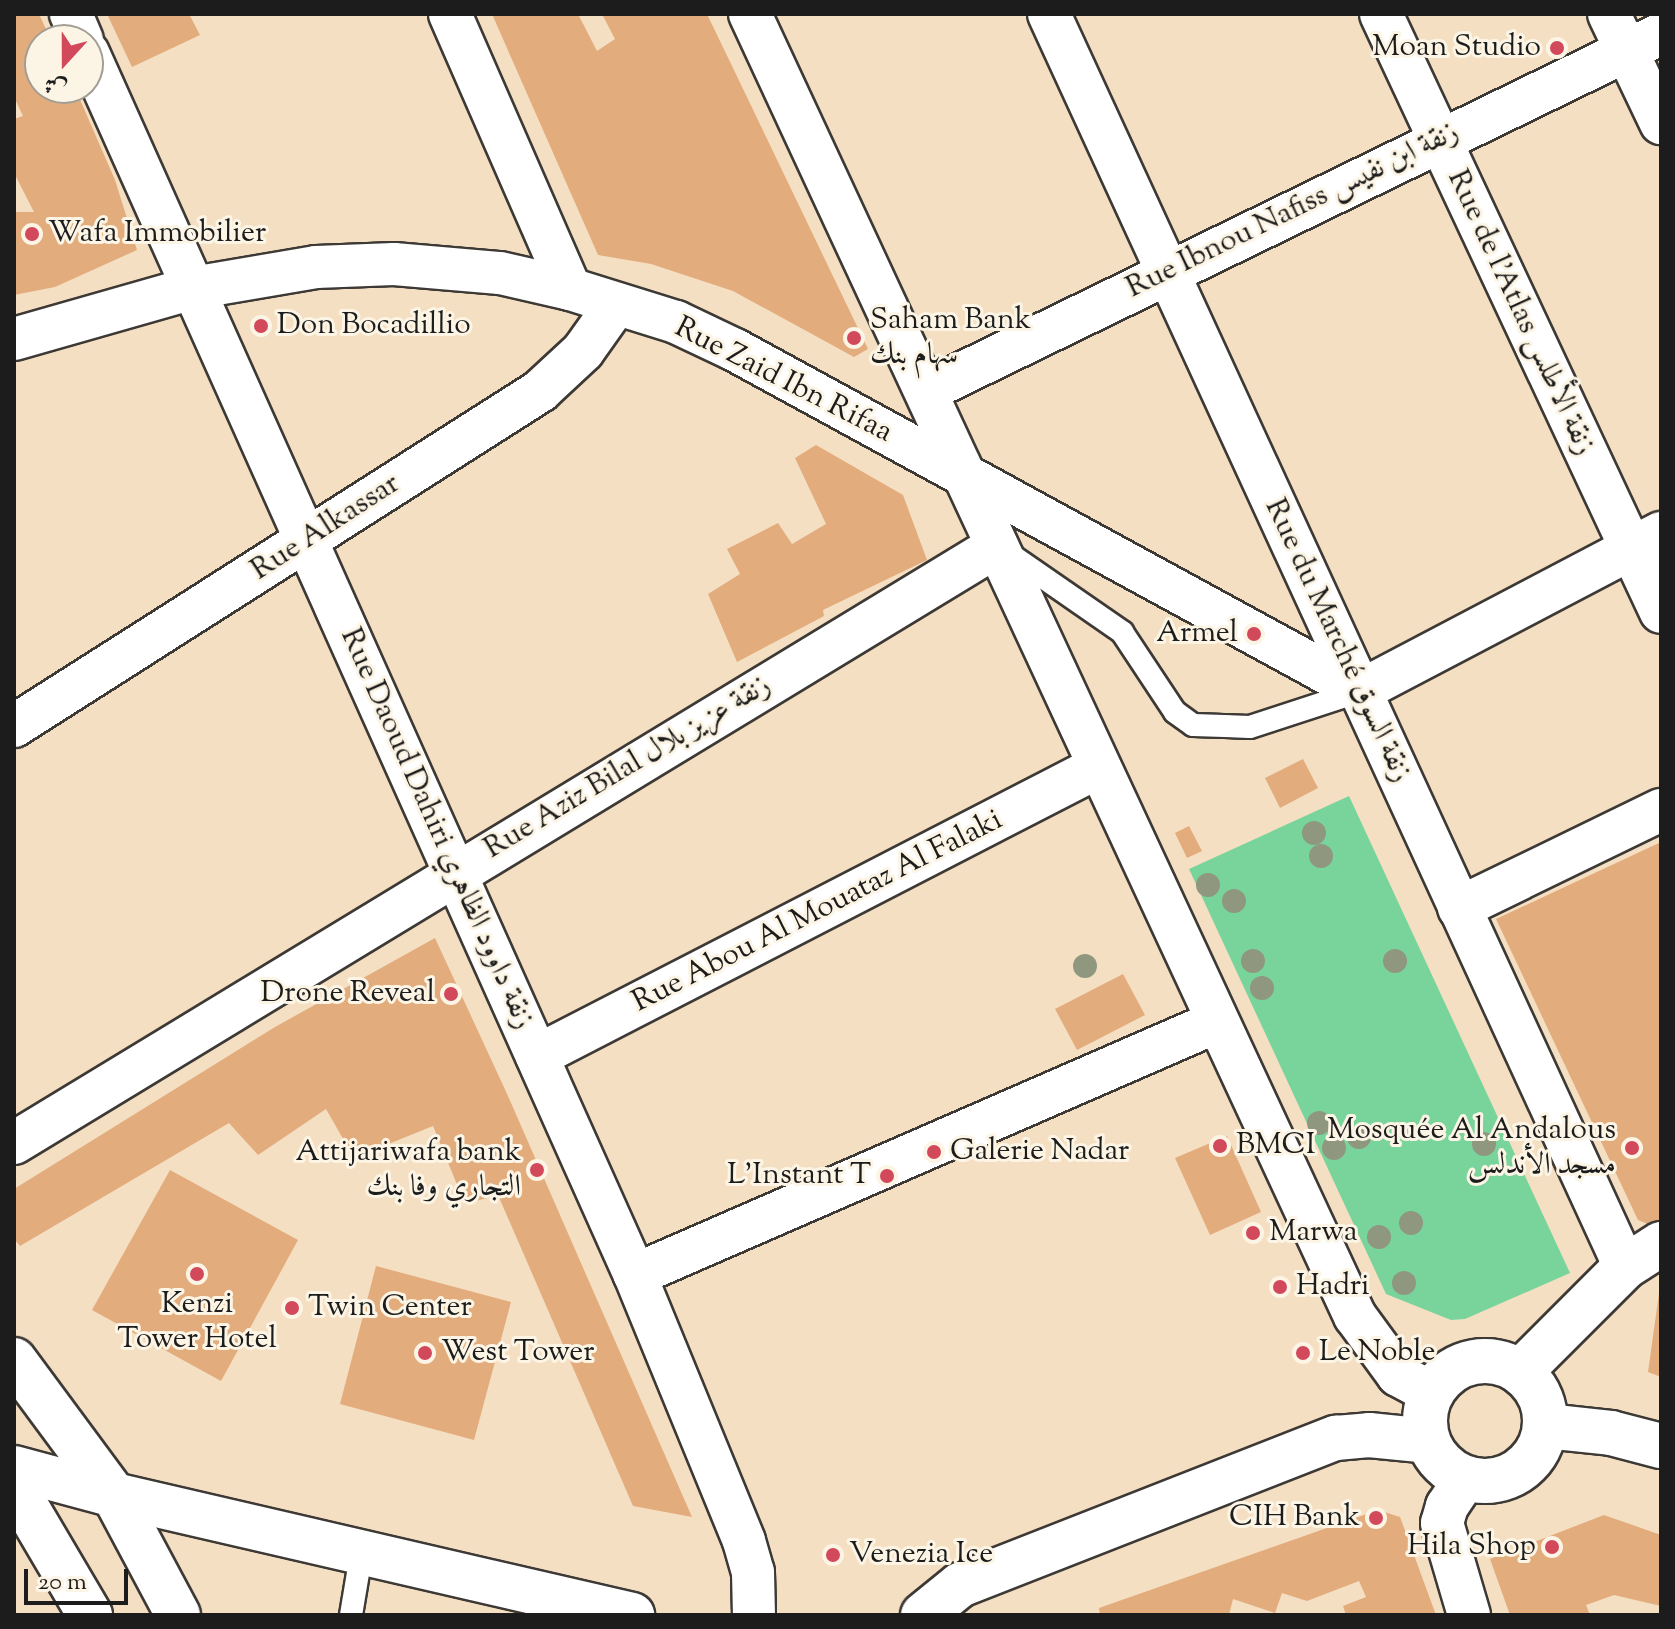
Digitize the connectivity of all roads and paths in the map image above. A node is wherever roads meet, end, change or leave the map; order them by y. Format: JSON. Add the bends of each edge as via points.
{"nodes":[{"id":1,"x":450,"y":14,"type":"edge"},
{"id":2,"x":750,"y":14,"type":"edge"},
{"id":3,"x":1049,"y":14,"type":"edge"},
{"id":4,"x":1381,"y":14,"type":"edge"},
{"id":5,"x":1609,"y":14,"type":"edge"},
{"id":6,"x":1644,"y":42,"type":"edge"},
{"id":7,"x":104,"y":89,"type":"edge"},
{"id":8,"x":1661,"y":123,"type":"edge"},
{"id":9,"x":1438,"y":139,"type":"junction"},
{"id":10,"x":1167,"y":272,"type":"junction"},
{"id":11,"x":193,"y":288,"type":"junction"},
{"id":12,"x":570,"y":289,"type":"junction"},
{"id":13,"x":615,"y":306,"type":"junction"},
{"id":14,"x":14,"y":339,"type":"edge"},
{"id":15,"x":926,"y":391,"type":"junction"},
{"id":16,"x":965,"y":477,"type":"junction"},
{"id":17,"x":1646,"y":540,"type":"edge"},
{"id":18,"x":307,"y":541,"type":"junction"},
{"id":19,"x":997,"y":546,"type":"junction"},
{"id":20,"x":1661,"y":612,"type":"edge"},
{"id":21,"x":1360,"y":691,"type":"junction"},
{"id":22,"x":14,"y":726,"type":"edge"},
{"id":23,"x":1098,"y":767,"type":"junction"},
{"id":24,"x":1661,"y":810,"type":"edge"},
{"id":25,"x":455,"y":873,"type":"junction"},
{"id":26,"x":1459,"y":908,"type":"junction"},
{"id":27,"x":1216,"y":1022,"type":"junction"},
{"id":28,"x":537,"y":1056,"type":"junction"},
{"id":29,"x":14,"y":1143,"type":"edge"},
{"id":30,"x":1661,"y":1244,"type":"edge"},
{"id":31,"x":1625,"y":1267,"type":"junction"},
{"id":32,"x":635,"y":1275,"type":"junction"},
{"id":33,"x":14,"y":1360,"type":"edge"},
{"id":34,"x":1520,"y":1372,"type":"junction"},
{"id":35,"x":1432,"y":1393,"type":"junction"},
{"id":36,"x":1546,"y":1426,"type":"junction"},
{"id":37,"x":1428,"y":1441,"type":"junction"},
{"id":38,"x":1661,"y":1446,"type":"edge"},
{"id":39,"x":14,"y":1468,"type":"edge"},
{"id":40,"x":1466,"y":1478,"type":"junction"},
{"id":41,"x":14,"y":1486,"type":"edge"},
{"id":42,"x":114,"y":1495,"type":"junction"},
{"id":43,"x":362,"y":1549,"type":"junction"},
{"id":44,"x":90,"y":1615,"type":"edge"},
{"id":45,"x":178,"y":1615,"type":"edge"},
{"id":46,"x":351,"y":1615,"type":"edge"},
{"id":47,"x":632,"y":1615,"type":"edge"},
{"id":48,"x":754,"y":1615,"type":"edge"},
{"id":49,"x":923,"y":1615,"type":"edge"},
{"id":50,"x":1469,"y":1615,"type":"edge"}],
"edges":[{"from":1,"to":12,"type":"street"},
{"from":2,"to":15,"type":"street"},
{"from":3,"to":10,"type":"street","name":"Rue du Marché زنقة السوق"},
{"from":4,"to":9,"type":"street","name":"Rue de l'Atlas زنقة الأطلس"},
{"from":5,"to":6,"type":"street"},
{"from":6,"to":8,"type":"street"},
{"from":6,"to":9,"type":"street","name":"Rue Ibnou Nafiss زنقة ابن نفيس"},
{"from":7,"to":11,"type":"street","name":"Rue Daoud Dahiri زنقة داوود الظاهري"},
{"from":9,"to":10,"type":"street","name":"Rue Ibnou Nafiss زنقة ابن نفيس"},
{"from":9,"to":17,"type":"street","name":"Rue de l'Atlas زنقة الأطلس"},
{"from":10,"to":15,"type":"street","name":"Rue Ibnou Nafiss زنقة ابن نفيس"},
{"from":10,"to":21,"type":"street","name":"Rue du Marché زنقة السوق"},
{"from":11,"to":12,"type":"street","name":"Rue Zaid Ibn Rifaa","via":[[260,274],[394,264],[500,273]]},
{"from":11,"to":14,"type":"street","name":"Rue Zaid Ibn Rifaa"},
{"from":11,"to":18,"type":"street","name":"Rue Daoud Dahiri زنقة داوود الظاهري"},
{"from":12,"to":13,"type":"street","name":"Rue Zaid Ibn Rifaa"},
{"from":13,"to":16,"type":"street","name":"Rue Zaid Ibn Rifaa","via":[[676,322],[735,350]]},
{"from":13,"to":18,"type":"street","name":"Rue Alkassar","via":[[599,332],[550,382]]},
{"from":15,"to":16,"type":"street"},
{"from":16,"to":19,"type":"street"},
{"from":16,"to":21,"type":"street","name":"Rue Zaid Ibn Rifaa"},
{"from":17,"to":20,"type":"street","name":"Rue de l'Atlas زنقة الأطلس"},
{"from":17,"to":21,"type":"street"},
{"from":18,"to":22,"type":"street","name":"Rue Alkassar"},
{"from":18,"to":25,"type":"street","name":"Rue Daoud Dahiri زنقة داوود الظاهري"},
{"from":19,"to":21,"type":"lane","via":[[1122,632],[1175,712],[1193,725],[1250,727]]},
{"from":19,"to":23,"type":"street"},
{"from":19,"to":25,"type":"street","name":"Rue Aziz Bilal زنقة عزيز بلال"},
{"from":21,"to":26,"type":"street","name":"Rue du Marché زنقة السوق"},
{"from":23,"to":27,"type":"street"},
{"from":23,"to":28,"type":"street","name":"Rue Abou Al Mouataz Al Falaki"},
{"from":24,"to":26,"type":"street"},
{"from":25,"to":28,"type":"street","name":"Rue Daoud Dahiri زنقة داوود الظاهري"},
{"from":25,"to":29,"type":"street","name":"Rue Aziz Bilal زنقة عزيز بلال"},
{"from":26,"to":31,"type":"street","name":"Rue du Marché زنقة السوق"},
{"from":27,"to":32,"type":"street"},
{"from":27,"to":35,"type":"street","via":[[1355,1316],[1398,1375]]},
{"from":28,"to":32,"type":"street","name":"Rue Daoud Dahiri زنقة داوود الظاهري"},
{"from":30,"to":31,"type":"street"},
{"from":31,"to":34,"type":"street"},
{"from":32,"to":48,"type":"street","name":"Rue Daoud Dahiri زنقة داوود الظاهري","via":[[744,1541],[753,1572]]},
{"from":33,"to":42,"type":"street"},
{"from":34,"to":35,"type":"street","via":[[1492,1361],[1471,1362],[1444,1376]]},
{"from":34,"to":36,"type":"street","via":[[1541,1395]]},
{"from":35,"to":37,"type":"street","via":[[1425,1417]]},
{"from":36,"to":38,"type":"street","via":[[1611,1433]]},
{"from":36,"to":40,"type":"street","via":[[1538,1452],[1519,1472],[1493,1481]]},
{"from":37,"to":40,"type":"street","via":[[1443,1464]]},
{"from":37,"to":49,"type":"street","via":[[1369,1435],[1336,1438],[960,1585]]},
{"from":39,"to":42,"type":"street"},
{"from":40,"to":50,"type":"street","via":[[1442,1523]]},
{"from":41,"to":44,"type":"street"},
{"from":42,"to":43,"type":"street"},
{"from":42,"to":45,"type":"street"},
{"from":43,"to":46,"type":"lane"},
{"from":43,"to":47,"type":"street"}]}
